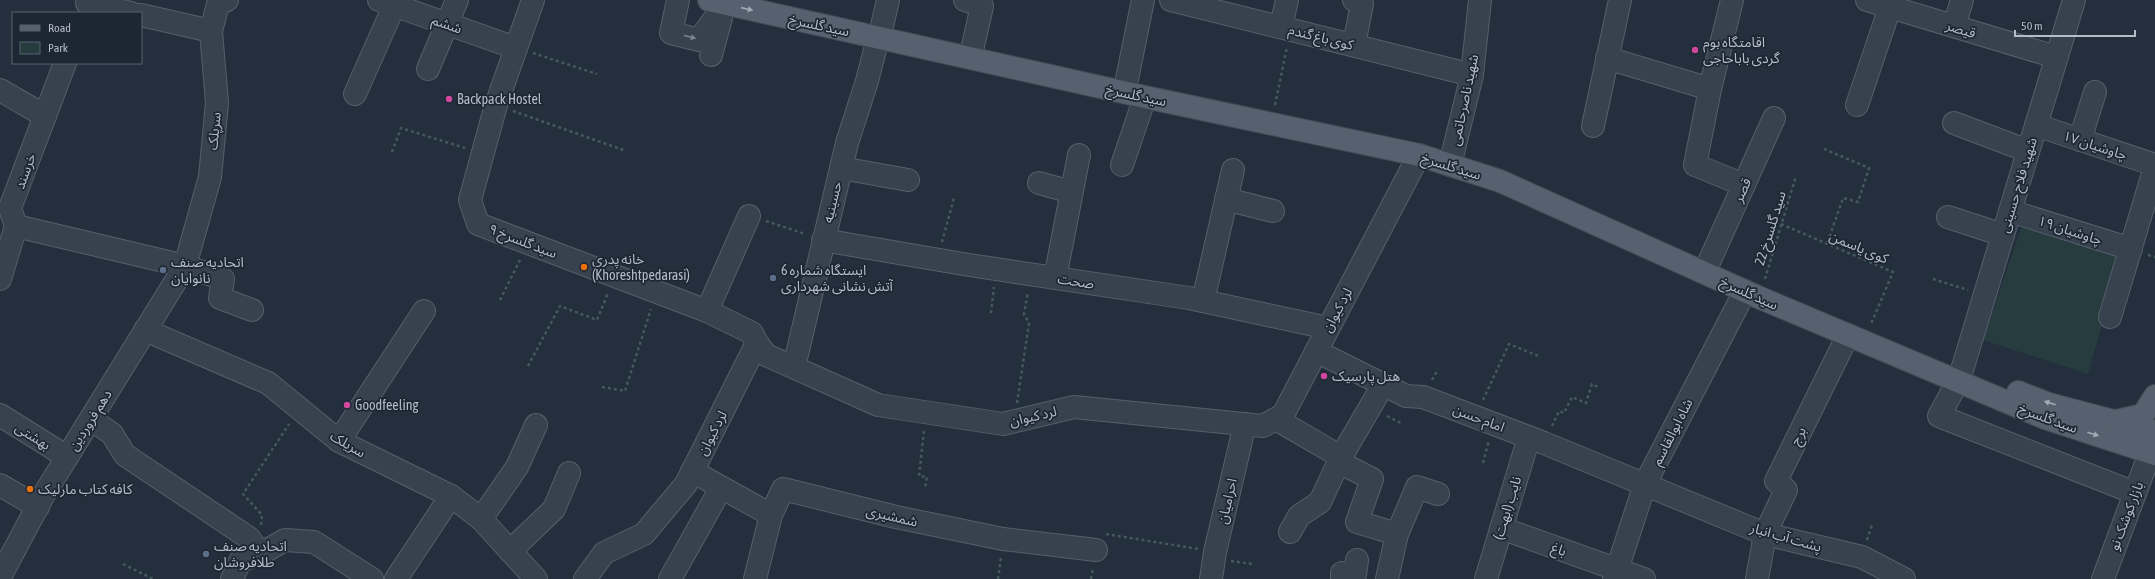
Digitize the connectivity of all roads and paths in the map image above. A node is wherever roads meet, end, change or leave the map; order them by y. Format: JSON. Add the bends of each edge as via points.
{"nodes":[{"id":1,"x":227,"y":0,"type":"edge"},
{"id":2,"x":458,"y":0,"type":"edge"},
{"id":3,"x":533,"y":0,"type":"edge"},
{"id":4,"x":678,"y":0,"type":"edge"},
{"id":5,"x":764,"y":0,"type":"edge"},
{"id":6,"x":888,"y":0,"type":"edge"},
{"id":7,"x":965,"y":0,"type":"edge"},
{"id":8,"x":1143,"y":0,"type":"edge"},
{"id":9,"x":1171,"y":0,"type":"edge"},
{"id":10,"x":1287,"y":0,"type":"edge"},
{"id":11,"x":1354,"y":0,"type":"edge"},
{"id":12,"x":1480,"y":0,"type":"edge"},
{"id":13,"x":1620,"y":0,"type":"edge"},
{"id":14,"x":1732,"y":0,"type":"edge"},
{"id":15,"x":1866,"y":0,"type":"edge"},
{"id":16,"x":1962,"y":0,"type":"edge"},
{"id":17,"x":2074,"y":0,"type":"edge"},
{"id":18,"x":720,"y":1,"type":"edge"},
{"id":19,"x":386,"y":3,"type":"edge"},
{"id":20,"x":86,"y":5,"type":"edge"},
{"id":21,"x":1218,"y":6,"type":"edge"},
{"id":22,"x":1904,"y":7,"type":"edge"},
{"id":23,"x":125,"y":12,"type":"edge"},
{"id":24,"x":142,"y":15,"type":"edge"},
{"id":25,"x":448,"y":24,"type":"junction"},
{"id":26,"x":1954,"y":26,"type":"junction"},
{"id":27,"x":1286,"y":28,"type":"junction"},
{"id":28,"x":211,"y":32,"type":"junction"},
{"id":29,"x":880,"y":32,"type":"junction"},
{"id":30,"x":1354,"y":45,"type":"junction"},
{"id":31,"x":973,"y":46,"type":"junction"},
{"id":32,"x":516,"y":48,"type":"junction"},
{"id":33,"x":710,"y":55,"type":"dead end"},
{"id":34,"x":2056,"y":57,"type":"junction"},
{"id":35,"x":1608,"y":58,"type":"junction"},
{"id":36,"x":65,"y":64,"type":"edge"},
{"id":37,"x":428,"y":69,"type":"dead end"},
{"id":38,"x":597,"y":74,"type":"dead end"},
{"id":39,"x":1472,"y":75,"type":"junction"},
{"id":40,"x":1127,"y":79,"type":"junction"},
{"id":41,"x":1710,"y":89,"type":"junction"},
{"id":42,"x":0,"y":90,"type":"edge"},
{"id":43,"x":2095,"y":92,"type":"dead end"},
{"id":44,"x":355,"y":94,"type":"dead end"},
{"id":45,"x":1145,"y":97,"type":"junction"},
{"id":46,"x":496,"y":105,"type":"junction"},
{"id":47,"x":1857,"y":105,"type":"dead end"},
{"id":48,"x":1274,"y":111,"type":"junction"},
{"id":49,"x":45,"y":116,"type":"junction"},
{"id":50,"x":1774,"y":118,"type":"dead end"},
{"id":51,"x":1954,"y":123,"type":"dead end"},
{"id":52,"x":2036,"y":125,"type":"junction"},
{"id":53,"x":1593,"y":126,"type":"dead end"},
{"id":54,"x":2080,"y":140,"type":"junction"},
{"id":55,"x":1824,"y":149,"type":"dead end"},
{"id":56,"x":1421,"y":150,"type":"junction"},
{"id":57,"x":626,"y":151,"type":"dead end"},
{"id":58,"x":2028,"y":151,"type":"junction"},
{"id":59,"x":392,"y":152,"type":"dead end"},
{"id":60,"x":482,"y":154,"type":"junction"},
{"id":61,"x":1079,"y":155,"type":"dead end"},
{"id":62,"x":1451,"y":159,"type":"junction"},
{"id":63,"x":2153,"y":159,"type":"edge"},
{"id":64,"x":1122,"y":165,"type":"dead end"},
{"id":65,"x":841,"y":168,"type":"junction"},
{"id":66,"x":1233,"y":170,"type":"dead end"},
{"id":67,"x":1796,"y":176,"type":"dead end"},
{"id":68,"x":908,"y":180,"type":"dead end"},
{"id":69,"x":1039,"y":183,"type":"dead end"},
{"id":70,"x":1744,"y":185,"type":"junction"},
{"id":71,"x":1071,"y":192,"type":"junction"},
{"id":72,"x":954,"y":198,"type":"dead end"},
{"id":73,"x":1226,"y":200,"type":"junction"},
{"id":74,"x":1273,"y":211,"type":"dead end"},
{"id":75,"x":2010,"y":211,"type":"junction"},
{"id":76,"x":748,"y":216,"type":"joint"},
{"id":77,"x":1948,"y":217,"type":"dead end"},
{"id":78,"x":1782,"y":224,"type":"junction"},
{"id":79,"x":16,"y":226,"type":"junction"},
{"id":80,"x":2003,"y":235,"type":"junction"},
{"id":81,"x":823,"y":240,"type":"junction"},
{"id":82,"x":529,"y":243,"type":"junction"},
{"id":83,"x":1827,"y":244,"type":"junction"},
{"id":84,"x":2131,"y":249,"type":"junction"},
{"id":85,"x":938,"y":259,"type":"junction"},
{"id":86,"x":1709,"y":262,"type":"junction"},
{"id":87,"x":185,"y":266,"type":"junction"},
{"id":88,"x":997,"y":269,"type":"junction"},
{"id":89,"x":1032,"y":274,"type":"junction"},
{"id":90,"x":614,"y":276,"type":"junction"},
{"id":91,"x":1055,"y":278,"type":"junction"},
{"id":92,"x":1933,"y":279,"type":"dead end"},
{"id":93,"x":0,"y":280,"type":"edge"},
{"id":94,"x":1754,"y":288,"type":"junction"},
{"id":95,"x":657,"y":292,"type":"junction"},
{"id":96,"x":1984,"y":296,"type":"junction"},
{"id":97,"x":500,"y":300,"type":"dead end"},
{"id":98,"x":1203,"y":301,"type":"junction"},
{"id":99,"x":252,"y":310,"type":"dead end"},
{"id":100,"x":424,"y":311,"type":"dead end"},
{"id":101,"x":707,"y":311,"type":"junction"},
{"id":102,"x":991,"y":313,"type":"dead end"},
{"id":103,"x":2110,"y":317,"type":"dead end"},
{"id":104,"x":1328,"y":328,"type":"junction"},
{"id":105,"x":146,"y":330,"type":"junction"},
{"id":106,"x":1868,"y":330,"type":"junction"},
{"id":107,"x":1848,"y":335,"type":"junction"},
{"id":108,"x":757,"y":343,"type":"junction"},
{"id":109,"x":1316,"y":351,"type":"junction"},
{"id":110,"x":1541,"y":357,"type":"dead end"},
{"id":111,"x":528,"y":366,"type":"dead end"},
{"id":112,"x":794,"y":367,"type":"junction"},
{"id":113,"x":1960,"y":376,"type":"junction"},
{"id":114,"x":1383,"y":385,"type":"junction"},
{"id":115,"x":602,"y":387,"type":"dead end"},
{"id":116,"x":1600,"y":388,"type":"dead end"},
{"id":117,"x":2155,"y":396,"type":"edge"},
{"id":118,"x":299,"y":409,"type":"junction"},
{"id":119,"x":927,"y":412,"type":"junction"},
{"id":120,"x":0,"y":415,"type":"edge"},
{"id":121,"x":1475,"y":417,"type":"junction"},
{"id":122,"x":1276,"y":418,"type":"junction"},
{"id":123,"x":91,"y":419,"type":"junction"},
{"id":124,"x":1014,"y":420,"type":"junction"},
{"id":125,"x":2114,"y":422,"type":"junction"},
{"id":126,"x":1245,"y":424,"type":"junction"},
{"id":127,"x":536,"y":425,"type":"dead end"},
{"id":128,"x":2154,"y":439,"type":"edge"},
{"id":129,"x":1537,"y":440,"type":"junction"},
{"id":130,"x":339,"y":441,"type":"junction"},
{"id":131,"x":67,"y":457,"type":"junction"},
{"id":132,"x":1340,"y":459,"type":"junction"},
{"id":133,"x":692,"y":472,"type":"junction"},
{"id":134,"x":569,"y":473,"type":"dead end"},
{"id":135,"x":1645,"y":484,"type":"junction"},
{"id":136,"x":0,"y":485,"type":"edge"},
{"id":137,"x":721,"y":488,"type":"junction"},
{"id":138,"x":925,"y":488,"type":"dead end"},
{"id":139,"x":2135,"y":493,"type":"junction"},
{"id":140,"x":1438,"y":494,"type":"dead end"},
{"id":141,"x":451,"y":496,"type":"junction"},
{"id":142,"x":38,"y":506,"type":"junction"},
{"id":143,"x":771,"y":515,"type":"junction"},
{"id":144,"x":481,"y":519,"type":"junction"},
{"id":145,"x":1501,"y":528,"type":"junction"},
{"id":146,"x":1290,"y":532,"type":"dead end"},
{"id":147,"x":1397,"y":534,"type":"junction"},
{"id":148,"x":1765,"y":534,"type":"junction"},
{"id":149,"x":1096,"y":550,"type":"joint"},
{"id":150,"x":510,"y":551,"type":"junction"},
{"id":151,"x":1215,"y":552,"type":"junction"},
{"id":152,"x":260,"y":554,"type":"junction"},
{"id":153,"x":1357,"y":560,"type":"dead end"},
{"id":154,"x":123,"y":564,"type":"dead end"},
{"id":155,"x":1616,"y":574,"type":"edge"},
{"id":156,"x":0,"y":577,"type":"edge"},
{"id":157,"x":757,"y":578,"type":"edge"},
{"id":158,"x":154,"y":579,"type":"edge"},
{"id":159,"x":232,"y":579,"type":"edge"},
{"id":160,"x":372,"y":579,"type":"edge"},
{"id":161,"x":396,"y":579,"type":"edge"},
{"id":162,"x":536,"y":579,"type":"edge"},
{"id":163,"x":585,"y":579,"type":"edge"},
{"id":164,"x":670,"y":579,"type":"edge"},
{"id":165,"x":1211,"y":579,"type":"edge"},
{"id":166,"x":1342,"y":579,"type":"edge"},
{"id":167,"x":1386,"y":579,"type":"edge"},
{"id":168,"x":1486,"y":579,"type":"edge"},
{"id":169,"x":1644,"y":579,"type":"edge"},
{"id":170,"x":1757,"y":579,"type":"edge"},
{"id":171,"x":1904,"y":579,"type":"edge"},
{"id":172,"x":2103,"y":579,"type":"edge"}],
"edges":[{"from":1,"to":28,"type":"street","name":"سرپلک","via":[[218,4]]},
{"from":2,"to":25,"type":"street"},
{"from":3,"to":32,"type":"street","name":"سید گلسرخ ۹"},
{"from":4,"to":18,"type":"street","one_way":true,"via":[[671,33],[699,40]]},
{"from":5,"to":29,"type":"main road","name":"سید گلسرخ"},
{"from":6,"to":29,"type":"street","name":"حسینیه"},
{"from":7,"to":31,"type":"street","via":[[982,6]]},
{"from":8,"to":40,"type":"street"},
{"from":9,"to":21,"type":"street","name":"کوی باغ گندم"},
{"from":10,"to":27,"type":"street"},
{"from":11,"to":30,"type":"street","via":[[1362,4]]},
{"from":12,"to":39,"type":"street","name":"شهید ناصرحاتمی"},
{"from":13,"to":35,"type":"street"},
{"from":14,"to":41,"type":"street"},
{"from":15,"to":22,"type":"street","name":"قیصر"},
{"from":16,"to":26,"type":"street"},
{"from":17,"to":34,"type":"street","name":"شهید فلاح حسینی"},
{"from":18,"to":29,"type":"main road","name":"سید گلسرخ","one_way":true},
{"from":18,"to":33,"type":"street"},
{"from":19,"to":25,"type":"street","name":"ششم"},
{"from":19,"to":44,"type":"street"},
{"from":20,"to":23,"type":"street"},
{"from":21,"to":27,"type":"street","name":"کوی باغ گندم"},
{"from":22,"to":26,"type":"street","name":"قیصر"},
{"from":22,"to":47,"type":"street"},
{"from":24,"to":28,"type":"street"},
{"from":25,"to":32,"type":"street","name":"ششم"},
{"from":25,"to":37,"type":"street"},
{"from":26,"to":34,"type":"street","name":"قیصر"},
{"from":27,"to":30,"type":"street","name":"کوی باغ گندم"},
{"from":27,"to":48,"type":"path"},
{"from":28,"to":87,"type":"street","name":"سرپلک","via":[[217,103],[210,177]]},
{"from":29,"to":31,"type":"main road","name":"سید گلسرخ"},
{"from":29,"to":45,"type":"main road","name":"سید گلسرخ"},
{"from":29,"to":65,"type":"street","name":"حسینیه"},
{"from":30,"to":39,"type":"street","name":"کوی باغ گندم"},
{"from":31,"to":40,"type":"main road","name":"سید گلسرخ"},
{"from":32,"to":38,"type":"path"},
{"from":32,"to":46,"type":"street","name":"سید گلسرخ ۹"},
{"from":34,"to":52,"type":"street","name":"شهید فلاح حسینی"},
{"from":35,"to":41,"type":"street"},
{"from":35,"to":53,"type":"street"},
{"from":36,"to":49,"type":"street","name":"خرسند"},
{"from":39,"to":62,"type":"street","name":"شهید ناصرحاتمی"},
{"from":40,"to":48,"type":"main road","name":"سید گلسرخ"},
{"from":41,"to":70,"type":"street","via":[[1695,165]]},
{"from":42,"to":49,"type":"street"},
{"from":43,"to":54,"type":"street"},
{"from":45,"to":56,"type":"main road","name":"سید گلسرخ"},
{"from":45,"to":64,"type":"street"},
{"from":46,"to":57,"type":"path"},
{"from":46,"to":60,"type":"street","name":"سید گلسرخ ۹"},
{"from":48,"to":56,"type":"main road","name":"سید گلسرخ"},
{"from":49,"to":79,"type":"street","name":"خرسند","via":[[10,208]]},
{"from":50,"to":70,"type":"street","name":"قصر"},
{"from":51,"to":58,"type":"street"},
{"from":52,"to":54,"type":"street","name":"چاوشیان ۱۷"},
{"from":52,"to":58,"type":"street","name":"شهید فلاح حسینی"},
{"from":54,"to":63,"type":"street","name":"چاوشیان ۱۷"},
{"from":55,"to":83,"type":"path","via":[[1869,168],[1858,202],[1843,198]]},
{"from":56,"to":62,"type":"main road","name":"سید گلسرخ"},
{"from":56,"to":104,"type":"street","name":"لرد کیوان"},
{"from":58,"to":75,"type":"street","name":"شهید فلاح حسینی"},
{"from":59,"to":60,"type":"path","via":[[401,128]]},
{"from":60,"to":82,"type":"street","name":"سید گلسرخ ۹","via":[[470,200],[478,224]]},
{"from":61,"to":71,"type":"street"},
{"from":62,"to":86,"type":"main road","name":"سید گلسرخ","via":[[1504,170]]},
{"from":62,"to":94,"type":"main road","name":"سید گلسرخ"},
{"from":63,"to":84,"type":"street"},
{"from":65,"to":68,"type":"street"},
{"from":65,"to":81,"type":"street","name":"حسینیه"},
{"from":66,"to":73,"type":"street"},
{"from":67,"to":78,"type":"path","name":"سید گلسرخ 22"},
{"from":69,"to":71,"type":"street"},
{"from":70,"to":86,"type":"street","name":"قصر"},
{"from":71,"to":91,"type":"street"},
{"from":72,"to":85,"type":"path"},
{"from":73,"to":74,"type":"street"},
{"from":73,"to":98,"type":"street"},
{"from":75,"to":80,"type":"street","name":"شهید فلاح حسینی"},
{"from":75,"to":84,"type":"street","name":"چاوشیان ۱۹"},
{"from":76,"to":81,"type":"path"},
{"from":76,"to":101,"type":"street"},
{"from":77,"to":80,"type":"street"},
{"from":78,"to":83,"type":"path","name":"کوی یاسمن"},
{"from":78,"to":94,"type":"path","name":"سید گلسرخ 22"},
{"from":79,"to":87,"type":"street"},
{"from":79,"to":93,"type":"street"},
{"from":80,"to":96,"type":"street","name":"شهید فلاح حسینی"},
{"from":81,"to":85,"type":"street","name":"صحت"},
{"from":81,"to":112,"type":"street","name":"حسینیه"},
{"from":82,"to":90,"type":"street","name":"سید گلسرخ ۹"},
{"from":82,"to":97,"type":"path"},
{"from":83,"to":106,"type":"path","name":"کوی یاسمن","via":[[1893,272]]},
{"from":84,"to":103,"type":"street"},
{"from":85,"to":88,"type":"street","name":"صحت"},
{"from":86,"to":94,"type":"main road","name":"سید گلسرخ"},
{"from":87,"to":99,"type":"street","via":[[223,279],[220,298]]},
{"from":87,"to":105,"type":"street","name":"دهم فروردین"},
{"from":88,"to":89,"type":"street","name":"صحت"},
{"from":88,"to":102,"type":"path"},
{"from":89,"to":91,"type":"street","name":"صحت"},
{"from":89,"to":124,"type":"path","via":[[1024,314],[1030,323]]},
{"from":90,"to":95,"type":"street","name":"سید گلسرخ ۹"},
{"from":90,"to":111,"type":"path","via":[[597,320],[560,306]]},
{"from":91,"to":98,"type":"street","name":"صحت"},
{"from":92,"to":96,"type":"path"},
{"from":94,"to":106,"type":"main road","name":"سید گلسرخ"},
{"from":94,"to":107,"type":"main road","name":"سید گلسرخ"},
{"from":94,"to":135,"type":"street","name":"شاه ابوالقاسم"},
{"from":95,"to":101,"type":"street","name":"سید گلسرخ ۹"},
{"from":95,"to":115,"type":"path","via":[[625,391]]},
{"from":96,"to":113,"type":"street","name":"شهید فلاح حسینی"},
{"from":98,"to":104,"type":"street","name":"صحت"},
{"from":100,"to":130,"type":"street"},
{"from":101,"to":108,"type":"street","name":"سید گلسرخ ۹","via":[[752,333]]},
{"from":104,"to":109,"type":"street","name":"لرد کیوان"},
{"from":105,"to":118,"type":"street","name":"سریلک","via":[[268,383]]},
{"from":105,"to":123,"type":"street","name":"دهم فروردین"},
{"from":106,"to":113,"type":"main road","name":"سید گلسرخ"},
{"from":107,"to":113,"type":"main road","name":"سید گلسرخ"},
{"from":107,"to":148,"type":"street","name":"برج","via":[[1776,481],[1786,490]]},
{"from":108,"to":112,"type":"street","name":"لرد کیوان","via":[[766,355]]},
{"from":108,"to":133,"type":"street","name":"لرد کیوان"},
{"from":109,"to":114,"type":"street","name":"امام حسن"},
{"from":109,"to":122,"type":"street","name":"لرد کیوان","via":[[1283,415]]},
{"from":110,"to":121,"type":"path","via":[[1509,344]]},
{"from":112,"to":119,"type":"street","name":"لرد کیوان","via":[[878,405]]},
{"from":125,"to":113,"type":"main road","name":"سید گلسرخ","one_way":true},
{"from":113,"to":128,"type":"main road","name":"سید گلسرخ","one_way":true,"via":[[2045,418]]},
{"from":113,"to":139,"type":"street","name":"شهید فلاح حسینی","via":[[1939,416]]},
{"from":114,"to":121,"type":"street","name":"امام حسن","via":[[1406,396],[1423,397]]},
{"from":114,"to":132,"type":"street"},
{"from":116,"to":129,"type":"path","via":[[1592,384],[1586,403],[1572,397],[1564,413],[1559,411]]},
{"from":117,"to":125,"type":"main road","via":[[2143,415]]},
{"from":118,"to":130,"type":"street","name":"سریلک"},
{"from":118,"to":152,"type":"path","via":[[243,494],[262,515]]},
{"from":119,"to":124,"type":"street","name":"لرد کیوان","via":[[1003,424]]},
{"from":119,"to":138,"type":"path","via":[[919,476],[927,477]]},
{"from":120,"to":131,"type":"street","name":"بهشتی"},
{"from":121,"to":129,"type":"street","name":"امام حسن"},
{"from":122,"to":126,"type":"street","name":"لرد کیوان","via":[[1263,426]]},
{"from":122,"to":132,"type":"street"},
{"from":123,"to":131,"type":"street","name":"دهم فروردین"},
{"from":123,"to":152,"type":"street","via":[[112,434],[125,455],[249,538]]},
{"from":124,"to":126,"type":"street","name":"لرد کیوان","via":[[1074,407]]},
{"from":125,"to":128,"type":"main road","name":"سید گلسرخ"},
{"from":126,"to":151,"type":"street","name":"احرامیان"},
{"from":127,"to":144,"type":"street","via":[[517,467]]},
{"from":128,"to":139,"type":"street","name":"بازار کوشک نو"},
{"from":129,"to":135,"type":"street","name":"امام حسن"},
{"from":129,"to":145,"type":"street","name":"نایب (ابهت)"},
{"from":130,"to":141,"type":"street","name":"سریلک"},
{"from":131,"to":142,"type":"street","name":"دهم فروردین"},
{"from":132,"to":146,"type":"street","via":[[1320,502],[1299,516]]},
{"from":132,"to":147,"type":"street","via":[[1372,479],[1357,522]]},
{"from":133,"to":137,"type":"street"},
{"from":133,"to":163,"type":"street","name":"لرد کیوان","via":[[686,484],[644,534],[604,553]]},
{"from":134,"to":150,"type":"street","via":[[554,509]]},
{"from":135,"to":148,"type":"street","name":"پشت آب انبار"},
{"from":135,"to":155,"type":"street","name":"شاه ابوالقاسم"},
{"from":136,"to":142,"type":"street"},
{"from":137,"to":143,"type":"street"},
{"from":137,"to":164,"type":"street"},
{"from":139,"to":172,"type":"street","name":"بازار کوشک نو"},
{"from":140,"to":147,"type":"street","via":[[1416,487]]},
{"from":141,"to":144,"type":"street","name":"سریلک"},
{"from":141,"to":161,"type":"street"},
{"from":142,"to":156,"type":"street","name":"دهم فروردین"},
{"from":143,"to":149,"type":"street","name":"شمشیری","via":[[783,489],[896,518],[1003,539]]},
{"from":143,"to":157,"type":"street","name":"شمشیری"},
{"from":144,"to":150,"type":"street","name":"سریلک"},
{"from":145,"to":155,"type":"street","name":"باغ"},
{"from":145,"to":168,"type":"street","name":"نایب (ابهت)"},
{"from":147,"to":167,"type":"street"},
{"from":148,"to":170,"type":"street","name":"برج"},
{"from":148,"to":171,"type":"street","name":"پشت آب انبار","via":[[1862,557]]},
{"from":149,"to":151,"type":"path","via":[[1098,533]]},
{"from":150,"to":162,"type":"street","name":"سریلک"},
{"from":151,"to":165,"type":"street","name":"احرامیان"},
{"from":152,"to":159,"type":"street","via":[[240,561]]},
{"from":152,"to":160,"type":"street","via":[[285,540],[314,542]]},
{"from":153,"to":166,"type":"street","via":[[1355,575],[1342,573]]},
{"from":154,"to":158,"type":"path"},
{"from":155,"to":169,"type":"street","name":"باغ"}]}
